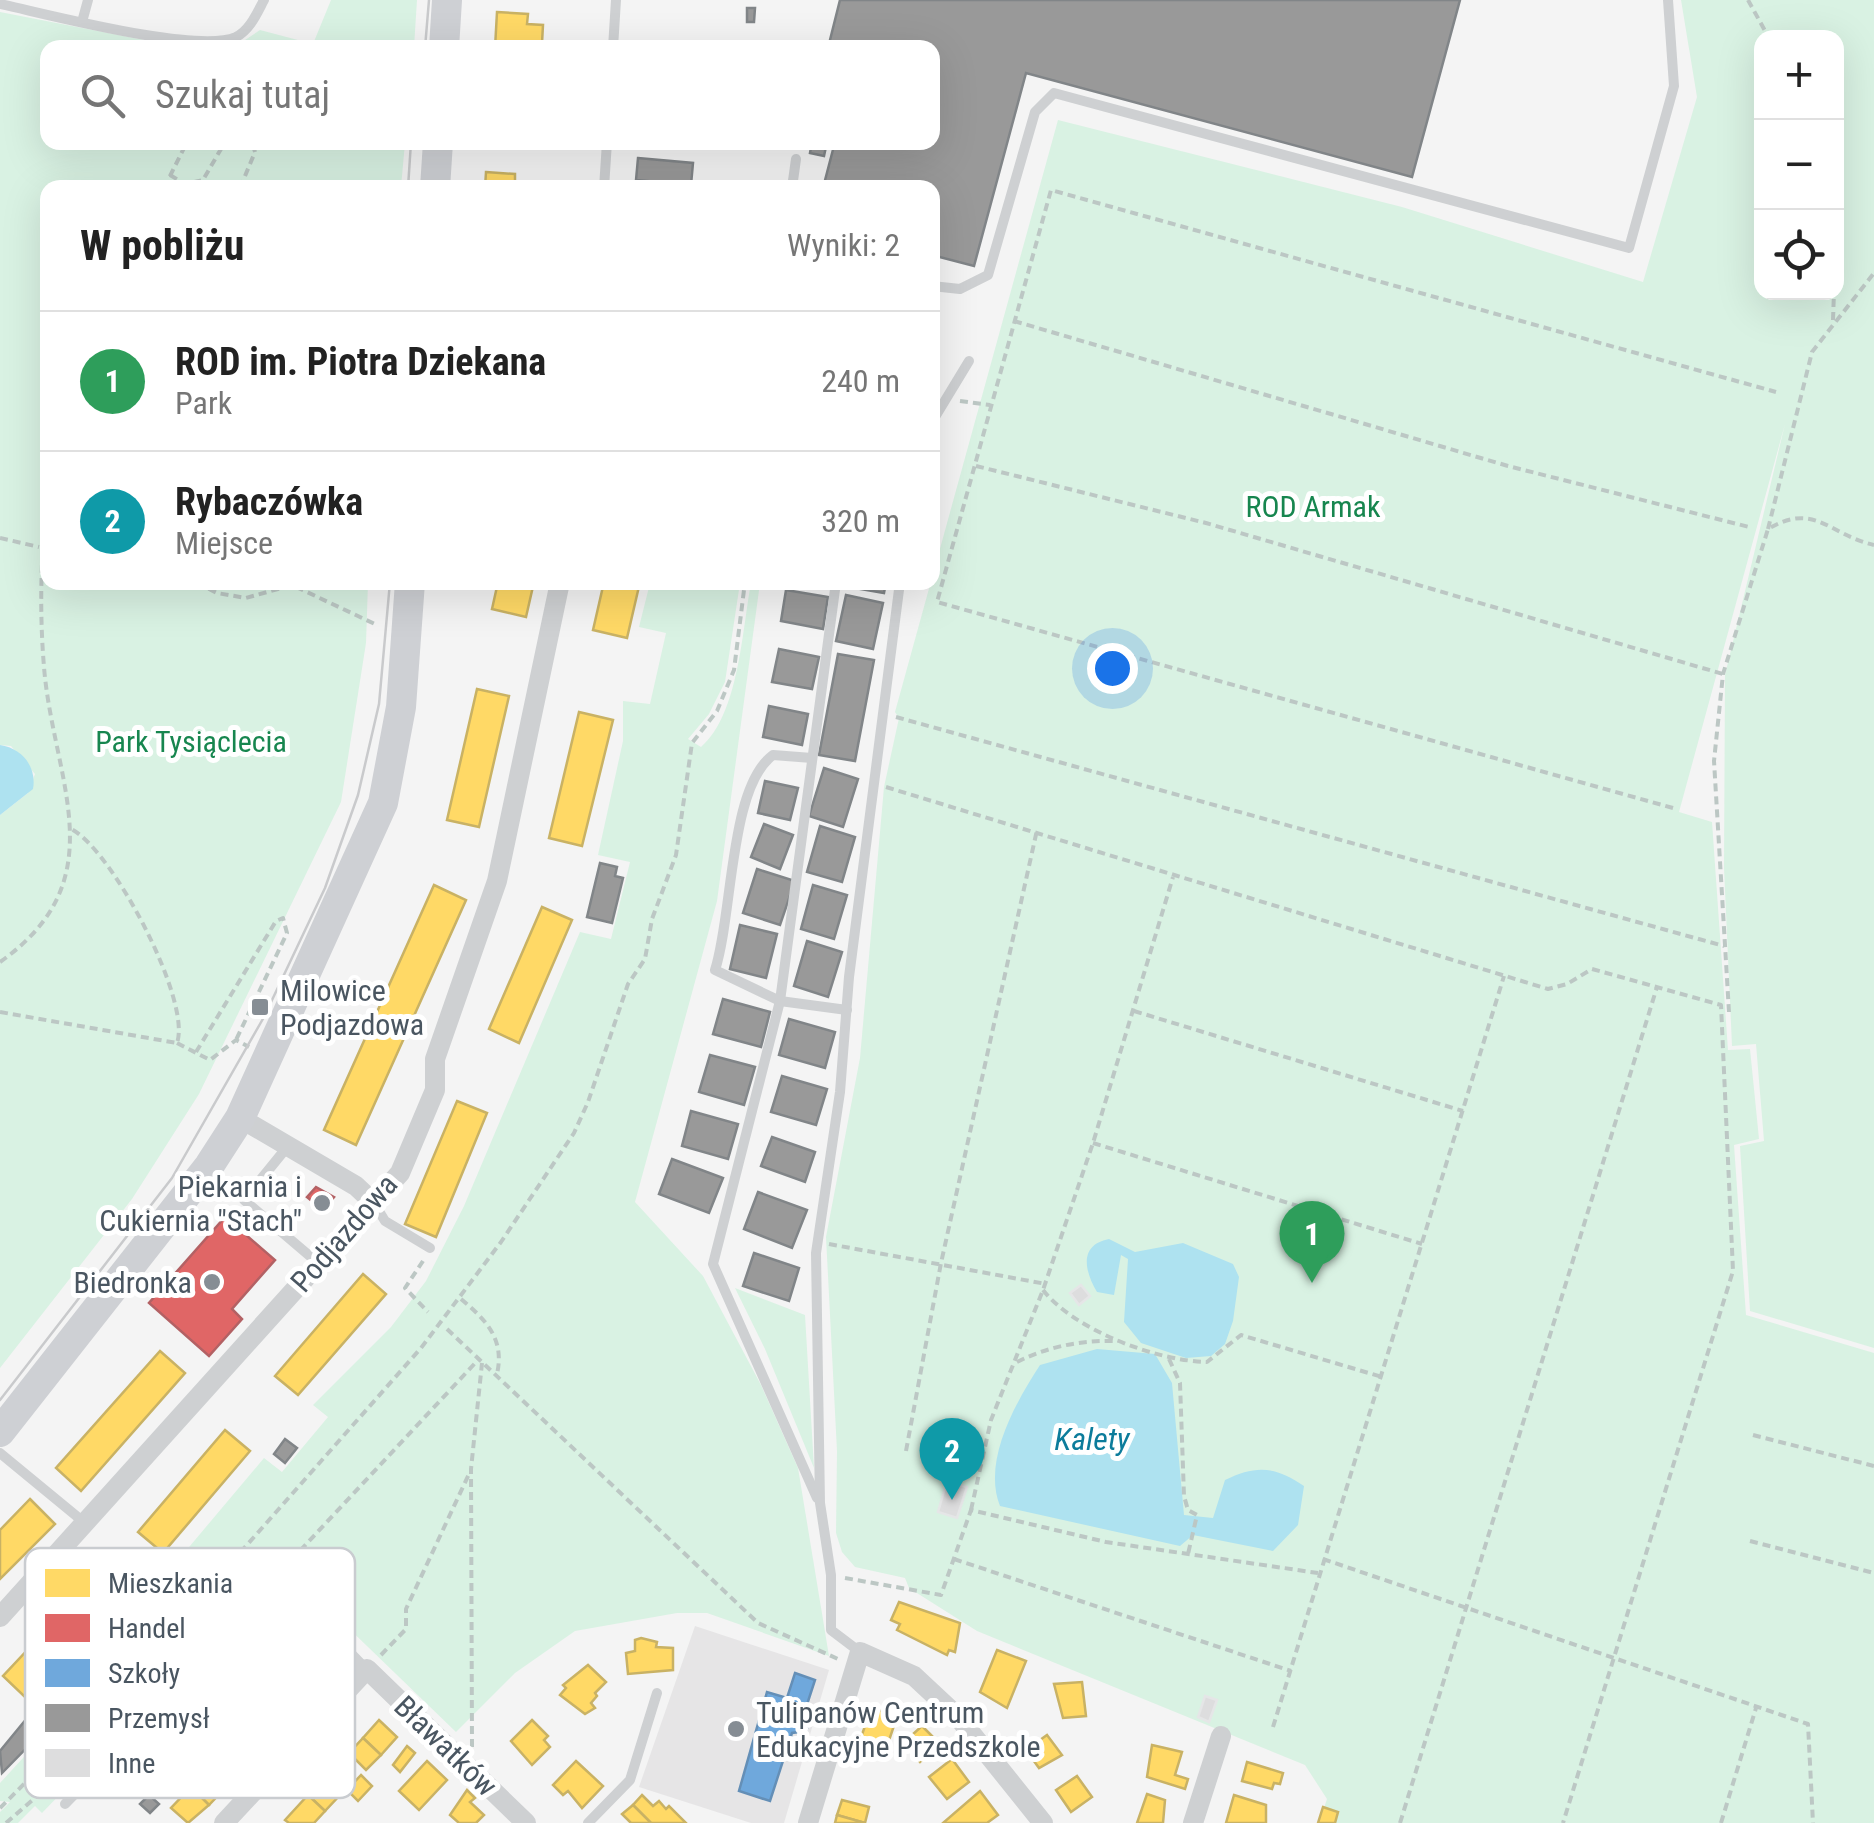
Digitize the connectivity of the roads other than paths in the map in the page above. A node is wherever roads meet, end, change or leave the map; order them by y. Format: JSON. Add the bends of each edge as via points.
{"nodes":[{"id":1,"x":88,"y":0,"type":"edge"},
{"id":2,"x":264,"y":0,"type":"edge"},
{"id":3,"x":447,"y":0,"type":"edge"},
{"id":4,"x":616,"y":0,"type":"edge"},
{"id":5,"x":1668,"y":0,"type":"edge"},
{"id":6,"x":0,"y":4,"type":"edge"},
{"id":7,"x":82,"y":22,"type":"junction"},
{"id":8,"x":205,"y":40,"type":"edge"},
{"id":9,"x":223,"y":40,"type":"edge"},
{"id":10,"x":444,"y":40,"type":"edge"},
{"id":11,"x":614,"y":40,"type":"edge"},
{"id":12,"x":437,"y":150,"type":"edge"},
{"id":13,"x":606,"y":150,"type":"edge"},
{"id":14,"x":796,"y":159,"type":"dead end"},
{"id":15,"x":436,"y":180,"type":"edge"},
{"id":16,"x":605,"y":180,"type":"edge"},
{"id":17,"x":793,"y":180,"type":"edge"},
{"id":18,"x":940,"y":287,"type":"edge"},
{"id":19,"x":969,"y":360,"type":"dead end"},
{"id":20,"x":940,"y":408,"type":"edge"},
{"id":21,"x":409,"y":590,"type":"edge"},
{"id":22,"x":558,"y":590,"type":"edge"},
{"id":23,"x":835,"y":590,"type":"edge"},
{"id":24,"x":899,"y":590,"type":"edge"},
{"id":25,"x":812,"y":758,"type":"junction"},
{"id":26,"x":780,"y":1001,"type":"junction"},
{"id":27,"x":846,"y":1010,"type":"junction"},
{"id":28,"x":240,"y":1118,"type":"junction"},
{"id":29,"x":288,"y":1146,"type":"junction"},
{"id":30,"x":374,"y":1203,"type":"junction"},
{"id":31,"x":430,"y":1248,"type":"road end"},
{"id":32,"x":318,"y":1263,"type":"junction"},
{"id":33,"x":0,"y":1432,"type":"edge"},
{"id":34,"x":0,"y":1453,"type":"edge"},
{"id":35,"x":820,"y":1503,"type":"junction"},
{"id":36,"x":86,"y":1523,"type":"junction"},
{"id":37,"x":63,"y":1548,"type":"edge"},
{"id":38,"x":25,"y":1590,"type":"edge"},
{"id":39,"x":0,"y":1617,"type":"edge"},
{"id":40,"x":355,"y":1658,"type":"edge"},
{"id":41,"x":858,"y":1660,"type":"junction"},
{"id":42,"x":367,"y":1669,"type":"junction"},
{"id":43,"x":355,"y":1682,"type":"edge"},
{"id":44,"x":657,"y":1693,"type":"dead end"},
{"id":45,"x":1221,"y":1736,"type":"dead end"},
{"id":46,"x":71,"y":1798,"type":"edge"},
{"id":47,"x":247,"y":1798,"type":"edge"},
{"id":48,"x":65,"y":1804,"type":"dead end"},
{"id":49,"x":224,"y":1823,"type":"edge"},
{"id":50,"x":526,"y":1823,"type":"edge"},
{"id":51,"x":588,"y":1823,"type":"edge"},
{"id":52,"x":808,"y":1823,"type":"edge"},
{"id":53,"x":1043,"y":1823,"type":"edge"},
{"id":54,"x":1194,"y":1823,"type":"edge"}],
"edges":[{"from":1,"to":7,"type":"lane"},
{"from":2,"to":9,"type":"lane","via":[[248,28]]},
{"from":3,"to":10,"type":"street"},
{"from":4,"to":11,"type":"lane"},
{"from":5,"to":18,"type":"lane","via":[[1674,86],[1628,248],[1054,93],[1035,112],[988,275],[960,289]]},
{"from":6,"to":7,"type":"lane"},
{"from":7,"to":8,"type":"lane"},
{"from":12,"to":15,"type":"street"},
{"from":13,"to":16,"type":"lane"},
{"from":14,"to":17,"type":"lane"},
{"from":19,"to":20,"type":"lane"},
{"from":21,"to":28,"type":"street","via":[[401,707],[383,803]]},
{"from":22,"to":30,"type":"street","name":"Podjazdowa","via":[[497,881],[435,1060],[435,1090],[400,1173]]},
{"from":23,"to":25,"type":"lane"},
{"from":24,"to":27,"type":"lane"},
{"from":25,"to":26,"type":"lane"},
{"from":25,"to":26,"type":"lane","via":[[773,755],[758,766],[715,970]]},
{"from":26,"to":27,"type":"lane"},
{"from":26,"to":35,"type":"lane","via":[[713,1264]]},
{"from":27,"to":35,"type":"lane","via":[[818,1242]]},
{"from":28,"to":29,"type":"street"},
{"from":28,"to":33,"type":"street"},
{"from":29,"to":30,"type":"street"},
{"from":29,"to":32,"type":"lane","via":[[244,1200]]},
{"from":30,"to":31,"type":"lane","via":[[385,1220]]},
{"from":30,"to":32,"type":"street","name":"Podjazdowa"},
{"from":32,"to":36,"type":"street","name":"Podjazdowa"},
{"from":34,"to":36,"type":"lane"},
{"from":35,"to":41,"type":"lane","via":[[831,1630]]},
{"from":36,"to":37,"type":"street","name":"Podjazdowa"},
{"from":38,"to":39,"type":"street","name":"Podjazdowa"},
{"from":40,"to":42,"type":"lane"},
{"from":41,"to":52,"type":"street"},
{"from":41,"to":53,"type":"street","via":[[890,1664],[923,1684],[991,1755]]},
{"from":42,"to":43,"type":"street"},
{"from":42,"to":50,"type":"street","name":"Bławatków"},
{"from":44,"to":51,"type":"lane","via":[[630,1780]]},
{"from":45,"to":54,"type":"street"},
{"from":46,"to":48,"type":"lane"},
{"from":47,"to":49,"type":"street"}]}
